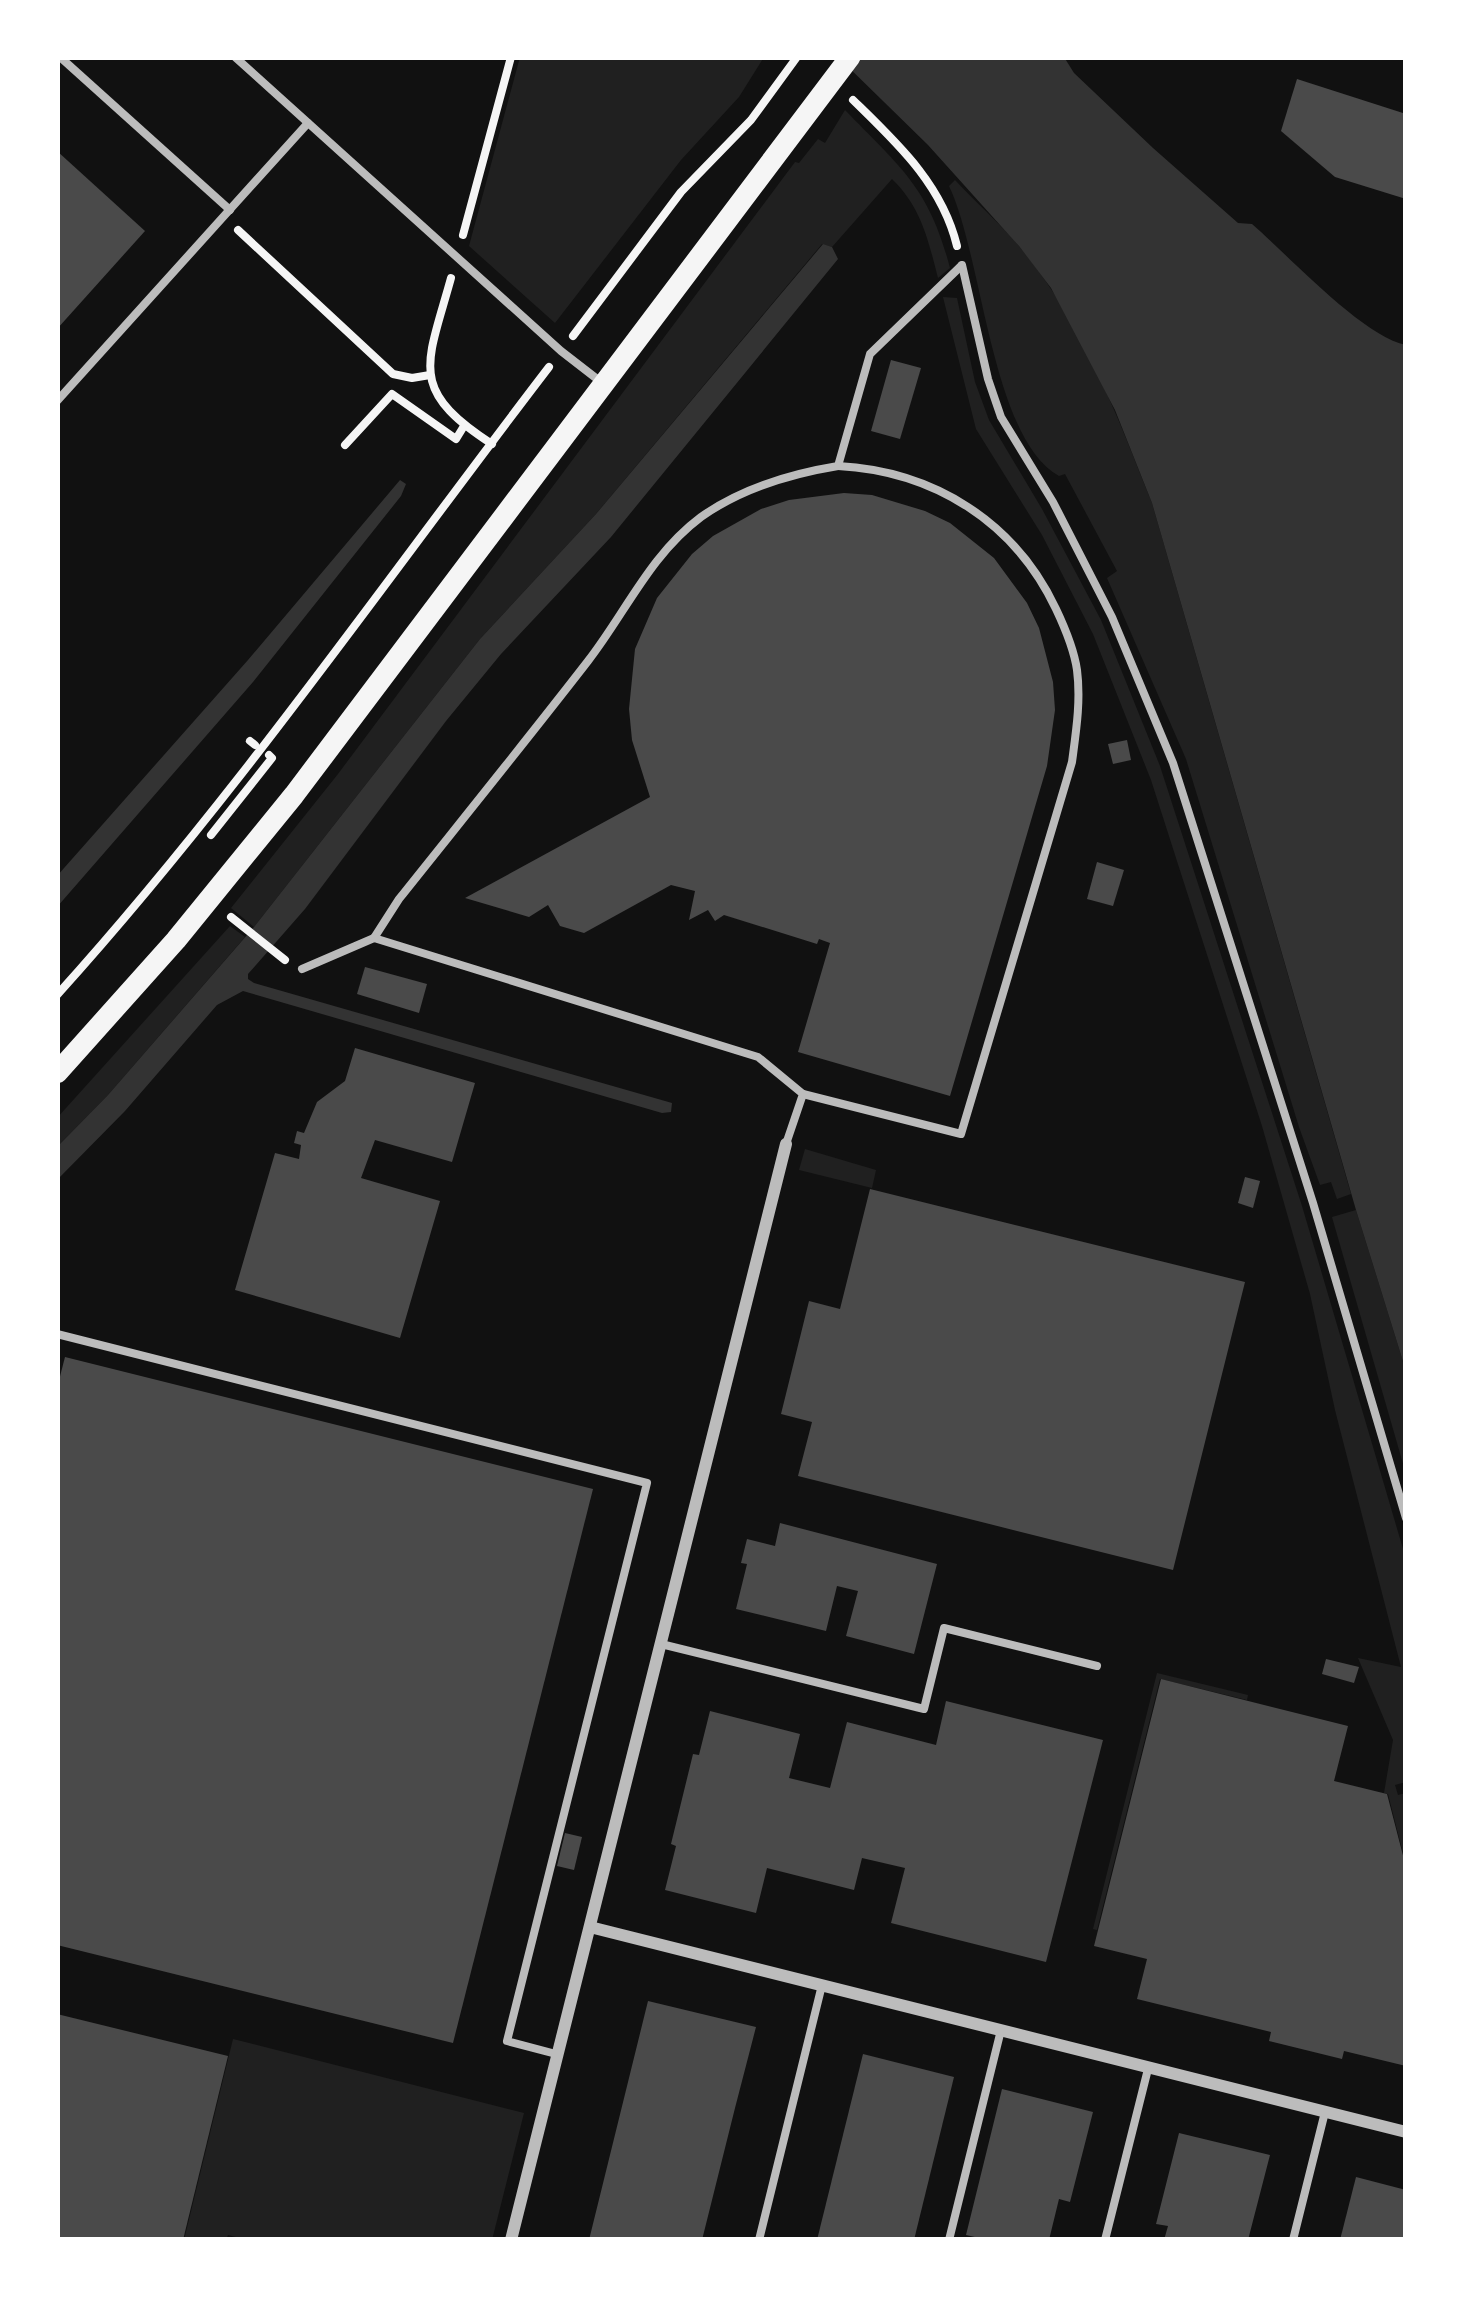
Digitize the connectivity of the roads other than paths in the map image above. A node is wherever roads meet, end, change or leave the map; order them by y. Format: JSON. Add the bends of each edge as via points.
{"nodes":[{"id":1,"x":60,"y":57,"type":"edge"},
{"id":2,"x":235,"y":57,"type":"edge"},
{"id":3,"x":850,"y":57,"type":"edge"},
{"id":4,"x":308,"y":123,"type":"junction"},
{"id":5,"x":226,"y":213,"type":"junction"},
{"id":6,"x":604,"y":384,"type":"junction"},
{"id":7,"x":57,"y":401,"type":"edge"},
{"id":8,"x":838,"y":466,"type":"junction"},
{"id":9,"x":374,"y":938,"type":"junction"},
{"id":10,"x":302,"y":969,"type":"dead end"},
{"id":11,"x":57,"y":1073,"type":"edge"},
{"id":12,"x":803,"y":1094,"type":"junction"},
{"id":13,"x":787,"y":1144,"type":"joint"},
{"id":14,"x":57,"y":1334,"type":"edge"},
{"id":15,"x":1406,"y":1517,"type":"edge"},
{"id":16,"x":661,"y":1644,"type":"junction"},
{"id":17,"x":1097,"y":1666,"type":"dead end"},
{"id":18,"x":590,"y":1927,"type":"junction"},
{"id":19,"x":822,"y":1985,"type":"junction"},
{"id":20,"x":1001,"y":2030,"type":"junction"},
{"id":21,"x":557,"y":2054,"type":"junction"},
{"id":22,"x":1149,"y":2067,"type":"junction"},
{"id":23,"x":1325,"y":2112,"type":"junction"},
{"id":24,"x":1406,"y":2132,"type":"edge"},
{"id":25,"x":511,"y":2240,"type":"edge"},
{"id":26,"x":759,"y":2240,"type":"edge"},
{"id":27,"x":949,"y":2240,"type":"edge"},
{"id":28,"x":1106,"y":2240,"type":"edge"},
{"id":29,"x":1293,"y":2240,"type":"edge"}],
"edges":[{"from":1,"to":5,"type":"lane"},
{"from":2,"to":4,"type":"lane"},
{"from":3,"to":6,"type":"main road"},
{"from":4,"to":5,"type":"lane"},
{"from":4,"to":6,"type":"lane"},
{"from":5,"to":7,"type":"lane"},
{"from":6,"to":11,"type":"main road","via":[[295,795]]},
{"from":8,"to":9,"type":"lane","via":[[751,490],[675,539]]},
{"from":8,"to":12,"type":"lane","via":[[956,497],[1017,546],[1067,634],[1078,717],[1072,762],[962,1133]]},
{"from":8,"to":15,"type":"lane","via":[[870,354],[962,265],[1001,417],[1104,601],[1173,763]]},
{"from":9,"to":10,"type":"lane"},
{"from":9,"to":12,"type":"lane","via":[[758,1057]]},
{"from":12,"to":13,"type":"lane"},
{"from":13,"to":16,"type":"street"},
{"from":14,"to":21,"type":"lane","via":[[647,1484],[507,2042]]},
{"from":16,"to":17,"type":"lane","via":[[924,1709],[944,1628]]},
{"from":16,"to":18,"type":"street"},
{"from":18,"to":19,"type":"street"},
{"from":18,"to":21,"type":"street"},
{"from":19,"to":20,"type":"street"},
{"from":19,"to":26,"type":"lane"},
{"from":20,"to":22,"type":"street"},
{"from":20,"to":27,"type":"lane"},
{"from":21,"to":25,"type":"street"},
{"from":22,"to":23,"type":"street"},
{"from":22,"to":28,"type":"lane"},
{"from":23,"to":24,"type":"street"},
{"from":23,"to":29,"type":"lane"}]}
